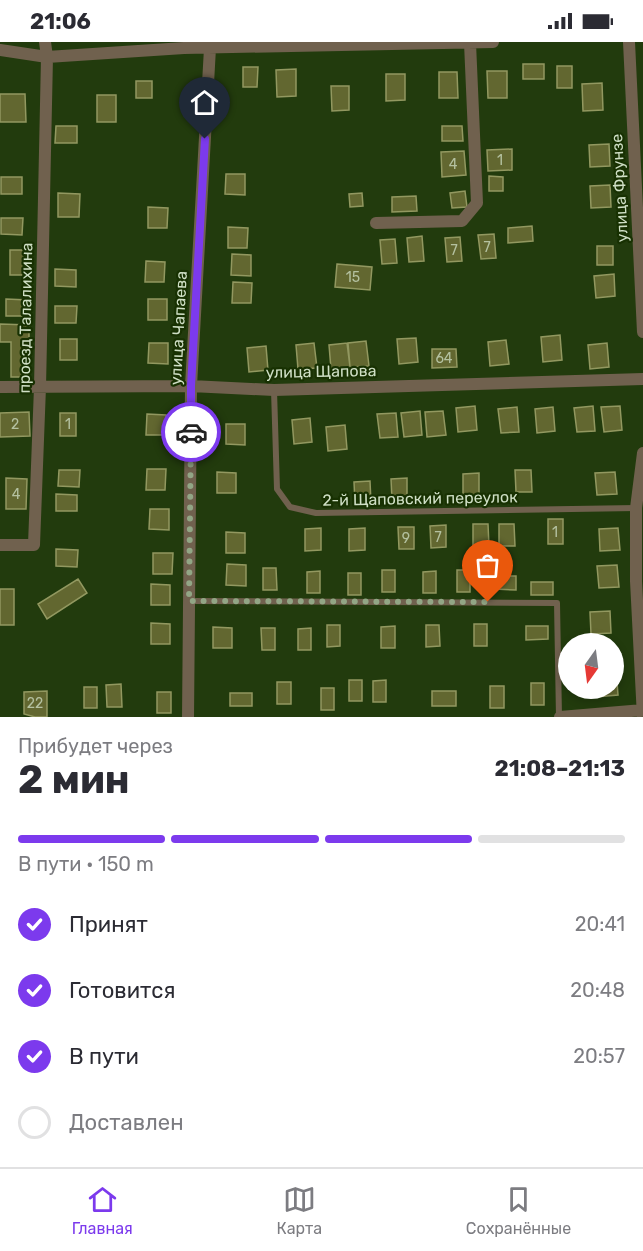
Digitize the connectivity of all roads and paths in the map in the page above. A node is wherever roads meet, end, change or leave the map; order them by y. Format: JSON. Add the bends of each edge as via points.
{"nodes":[{"id":1,"x":45,"y":42,"type":"edge"},
{"id":2,"x":452,"y":42,"type":"edge"},
{"id":3,"x":493,"y":42,"type":"edge"},
{"id":4,"x":629,"y":42,"type":"edge"},
{"id":5,"x":470,"y":43,"type":"edge"},
{"id":6,"x":184,"y":45,"type":"edge"},
{"id":7,"x":210,"y":48,"type":"junction"},
{"id":8,"x":0,"y":50,"type":"edge"},
{"id":9,"x":47,"y":57,"type":"junction"},
{"id":10,"x":376,"y":223,"type":"dead end"},
{"id":11,"x":643,"y":332,"type":"edge"},
{"id":12,"x":643,"y":379,"type":"edge"},
{"id":13,"x":191,"y":386,"type":"junction"},
{"id":14,"x":0,"y":387,"type":"edge"},
{"id":15,"x":40,"y":387,"type":"junction"},
{"id":16,"x":274,"y":390,"type":"junction"},
{"id":17,"x":643,"y":453,"type":"edge"},
{"id":18,"x":636,"y":508,"type":"junction"},
{"id":19,"x":0,"y":545,"type":"edge"},
{"id":20,"x":189,"y":601,"type":"junction"},
{"id":21,"x":643,"y":710,"type":"edge"},
{"id":22,"x":188,"y":717,"type":"edge"},
{"id":23,"x":559,"y":717,"type":"edge"},
{"id":24,"x":643,"y":717,"type":"edge"}],
"edges":[{"from":1,"to":9,"type":"street","name":"проезд Талалихина"},
{"from":2,"to":5,"type":"street"},
{"from":2,"to":7,"type":"street"},
{"from":3,"to":5,"type":"street"},
{"from":4,"to":11,"type":"street","name":"улица Фрунзе"},
{"from":5,"to":10,"type":"street","via":[[477,203],[462,221]]},
{"from":6,"to":7,"type":"street"},
{"from":6,"to":9,"type":"street"},
{"from":7,"to":13,"type":"street","name":"улица Чапаева"},
{"from":8,"to":9,"type":"street"},
{"from":9,"to":15,"type":"street","name":"проезд Талалихина"},
{"from":12,"to":16,"type":"street","name":"улица Щапова"},
{"from":13,"to":15,"type":"street","name":"улица Щапова"},
{"from":13,"to":16,"type":"street","name":"улица Щапова"},
{"from":13,"to":20,"type":"street","name":"улица Чапаева"},
{"from":14,"to":15,"type":"street","name":"улица Щапова"},
{"from":15,"to":19,"type":"street","name":"проезд Талалихина","via":[[34,545]]},
{"from":16,"to":18,"type":"lane","name":"2-й Щаповский переулок","via":[[277,489],[290,507],[316,513]]},
{"from":17,"to":18,"type":"street"},
{"from":18,"to":21,"type":"street"},
{"from":20,"to":22,"type":"street","name":"улица Чапаева"},
{"from":20,"to":23,"type":"lane","via":[[557,603]]},
{"from":21,"to":23,"type":"street"},
{"from":21,"to":24,"type":"street"}]}
